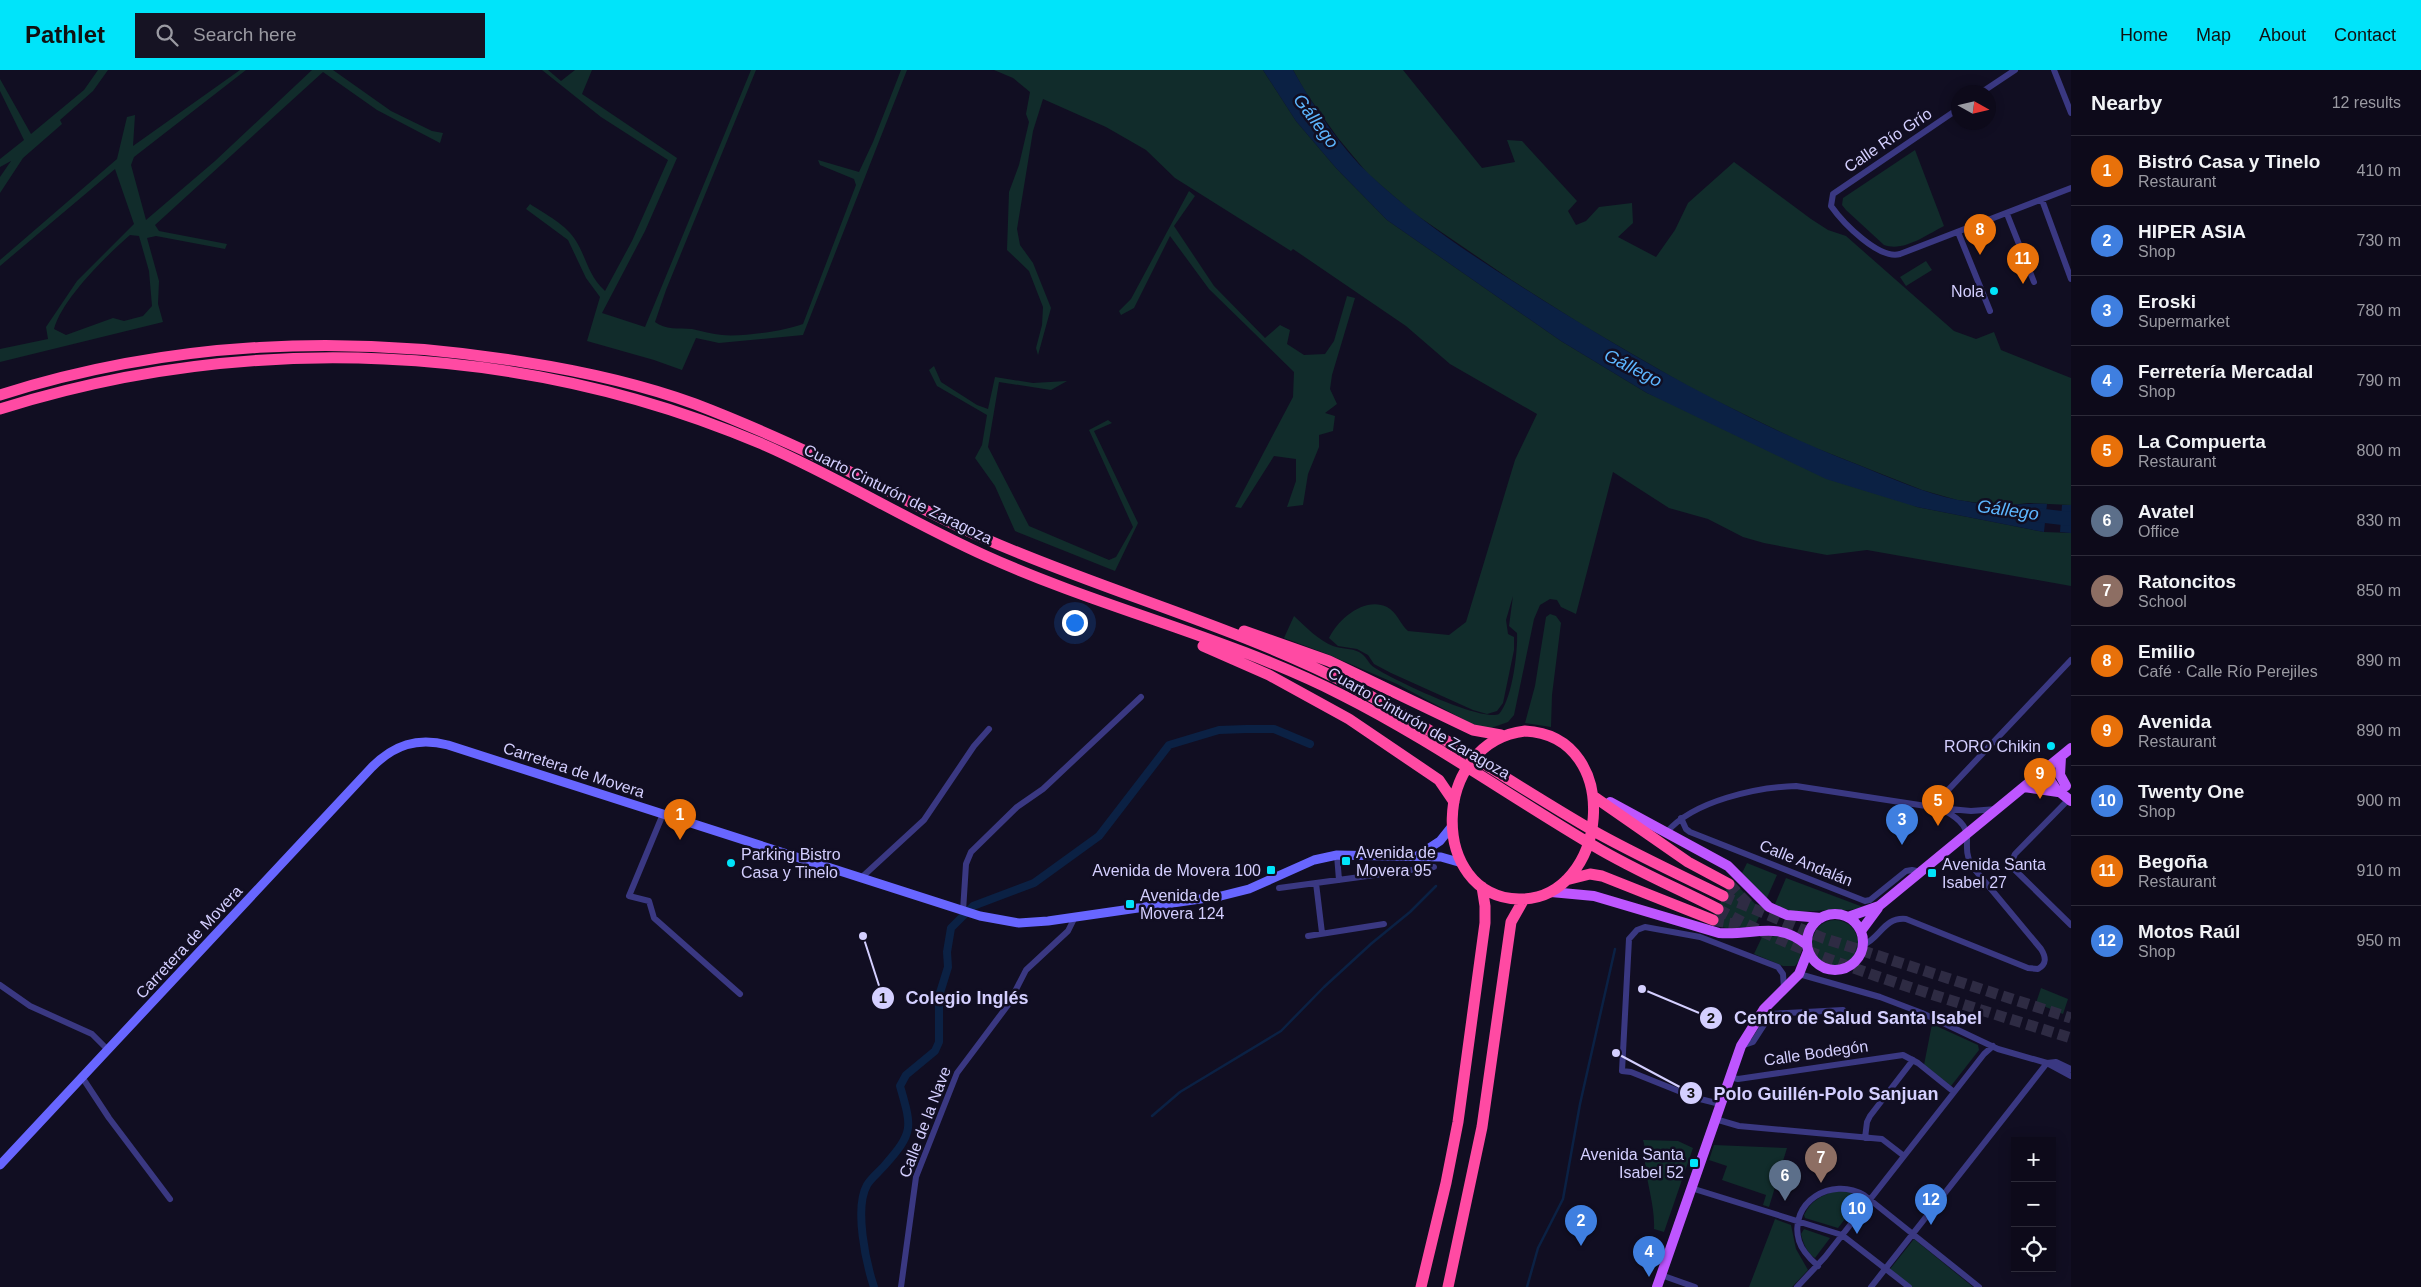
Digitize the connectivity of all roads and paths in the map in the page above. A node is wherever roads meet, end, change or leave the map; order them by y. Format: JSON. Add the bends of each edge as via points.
{"nodes":[{"id":1,"x":2015,"y":70,"type":"edge"},
{"id":2,"x":2054,"y":70,"type":"edge"},
{"id":3,"x":1992,"y":85,"type":"edge"},
{"id":4,"x":2071,"y":113,"type":"edge"},
{"id":5,"x":1951,"y":114,"type":"edge"},
{"id":6,"x":2071,"y":188,"type":"edge"},
{"id":7,"x":2042,"y":200,"type":"junction"},
{"id":8,"x":2007,"y":214,"type":"junction"},
{"id":9,"x":1958,"y":232,"type":"junction"},
{"id":10,"x":2068,"y":260,"type":"edge"},
{"id":11,"x":2071,"y":279,"type":"edge"},
{"id":12,"x":2034,"y":282,"type":"dead end"},
{"id":13,"x":1990,"y":311,"type":"dead end"},
{"id":14,"x":0,"y":395,"type":"edge"},
{"id":15,"x":0,"y":409,"type":"edge"},
{"id":16,"x":1178,"y":613,"type":"junction"},
{"id":17,"x":1132,"y":614,"type":"junction"},
{"id":18,"x":2071,"y":660,"type":"edge"},
{"id":19,"x":1141,"y":698,"type":"dead end"},
{"id":20,"x":988,"y":729,"type":"dead end"},
{"id":21,"x":1501,"y":736,"type":"junction"},
{"id":22,"x":2071,"y":748,"type":"edge"},
{"id":23,"x":2061,"y":757,"type":"junction"},
{"id":24,"x":2044,"y":771,"type":"junction"},
{"id":25,"x":2024,"y":787,"type":"junction"},
{"id":26,"x":1592,"y":792,"type":"junction"},
{"id":27,"x":2065,"y":792,"type":"edge"},
{"id":28,"x":1454,"y":802,"type":"junction"},
{"id":29,"x":1936,"y":808,"type":"junction"},
{"id":30,"x":1998,"y":809,"type":"junction"},
{"id":31,"x":662,"y":814,"type":"junction"},
{"id":32,"x":1681,"y":818,"type":"junction"},
{"id":33,"x":1452,"y":826,"type":"junction"},
{"id":34,"x":1667,"y":832,"type":"junction"},
{"id":35,"x":1967,"y":834,"type":"junction"},
{"id":36,"x":1337,"y":855,"type":"junction"},
{"id":37,"x":1416,"y":857,"type":"junction"},
{"id":38,"x":1462,"y":863,"type":"junction"},
{"id":39,"x":1434,"y":867,"type":"dead end"},
{"id":40,"x":1921,"y":872,"type":"junction"},
{"id":41,"x":861,"y":878,"type":"junction"},
{"id":42,"x":1339,"y":880,"type":"junction"},
{"id":43,"x":1566,"y":880,"type":"junction"},
{"id":44,"x":1316,"y":883,"type":"junction"},
{"id":45,"x":1729,"y":884,"type":"tunnel mouth"},
{"id":46,"x":1482,"y":887,"type":"junction"},
{"id":47,"x":1279,"y":888,"type":"dead end"},
{"id":48,"x":1551,"y":892,"type":"junction"},
{"id":49,"x":1724,"y":896,"type":"tunnel mouth"},
{"id":50,"x":1524,"y":899,"type":"junction"},
{"id":51,"x":1879,"y":906,"type":"junction"},
{"id":52,"x":964,"y":908,"type":"junction"},
{"id":53,"x":1075,"y":917,"type":"junction"},
{"id":54,"x":1848,"y":917,"type":"junction"},
{"id":55,"x":1821,"y":918,"type":"junction"},
{"id":56,"x":1384,"y":924,"type":"dead end"},
{"id":57,"x":2071,"y":925,"type":"edge"},
{"id":58,"x":1861,"y":931,"type":"junction"},
{"id":59,"x":1322,"y":934,"type":"junction"},
{"id":60,"x":1308,"y":936,"type":"dead end"},
{"id":61,"x":1863,"y":945,"type":"junction"},
{"id":62,"x":1807,"y":948,"type":"junction"},
{"id":63,"x":1822,"y":968,"type":"junction"},
{"id":64,"x":1799,"y":974,"type":"junction"},
{"id":65,"x":0,"y":985,"type":"edge"},
{"id":66,"x":1784,"y":988,"type":"junction"},
{"id":67,"x":740,"y":994,"type":"dead end"},
{"id":68,"x":1843,"y":1010,"type":"dead end"},
{"id":69,"x":1767,"y":1012,"type":"junction"},
{"id":70,"x":1993,"y":1046,"type":"junction"},
{"id":71,"x":108,"y":1050,"type":"junction"},
{"id":72,"x":1913,"y":1060,"type":"junction"},
{"id":73,"x":2046,"y":1063,"type":"junction"},
{"id":74,"x":2071,"y":1069,"type":"edge"},
{"id":75,"x":2071,"y":1076,"type":"edge"},
{"id":76,"x":82,"y":1077,"type":"junction"},
{"id":77,"x":1729,"y":1077,"type":"junction"},
{"id":78,"x":1954,"y":1092,"type":"junction"},
{"id":79,"x":1720,"y":1104,"type":"junction"},
{"id":80,"x":1715,"y":1119,"type":"junction"},
{"id":81,"x":1865,"y":1138,"type":"junction"},
{"id":82,"x":1904,"y":1156,"type":"junction"},
{"id":83,"x":0,"y":1165,"type":"edge"},
{"id":84,"x":1691,"y":1188,"type":"junction"},
{"id":85,"x":170,"y":1199,"type":"dead end"},
{"id":86,"x":1869,"y":1200,"type":"junction"},
{"id":87,"x":1799,"y":1222,"type":"junction"},
{"id":88,"x":1913,"y":1235,"type":"junction"},
{"id":89,"x":1842,"y":1236,"type":"junction"},
{"id":90,"x":1818,"y":1266,"type":"junction"},
{"id":91,"x":1886,"y":1269,"type":"junction"},
{"id":92,"x":1661,"y":1275,"type":"junction"},
{"id":93,"x":901,"y":1287,"type":"edge"},
{"id":94,"x":1421,"y":1287,"type":"edge"},
{"id":95,"x":1448,"y":1287,"type":"edge"},
{"id":96,"x":1657,"y":1287,"type":"edge"},
{"id":97,"x":1695,"y":1287,"type":"edge"},
{"id":98,"x":1797,"y":1287,"type":"edge"},
{"id":99,"x":1871,"y":1287,"type":"edge"},
{"id":100,"x":1909,"y":1287,"type":"edge"},
{"id":101,"x":1980,"y":1287,"type":"edge"}],
"edges":[{"from":1,"to":3,"type":"street"},
{"from":2,"to":4,"type":"street"},
{"from":5,"to":9,"type":"street","name":"Calle Río Grío","via":[[1834,194],[1831,206],[1838,216],[1885,254],[1896,255]]},
{"from":6,"to":7,"type":"street"},
{"from":7,"to":8,"type":"street"},
{"from":7,"to":10,"type":"street"},
{"from":8,"to":9,"type":"street"},
{"from":8,"to":12,"type":"street"},
{"from":9,"to":13,"type":"street"},
{"from":10,"to":11,"type":"street"},
{"from":14,"to":16,"type":"highway","via":[[119,364],[209,350],[292,345],[367,344],[441,349],[545,365],[606,378],[688,402],[769,433],[975,535],[1062,572]]},
{"from":15,"to":17,"type":"highway","name":"Cuarto Cinturón de Zaragoza","via":[[120,377],[207,364],[296,358],[440,362],[528,375],[646,404],[763,445],[983,555]]},
{"from":16,"to":21,"type":"highway","via":[[1215,622],[1330,662],[1473,730]]},
{"from":16,"to":49,"type":"highway","via":[[1266,647],[1348,684],[1451,741],[1602,835]]},
{"from":17,"to":28,"type":"highway","via":[[1141,623],[1246,664],[1321,702],[1436,777]]},
{"from":17,"to":43,"type":"highway","name":"Cuarto Cinturón de Zaragoza","via":[[1251,655],[1339,693],[1598,848],[1716,914],[1602,876],[1590,874]]},
{"from":18,"to":29,"type":"street"},
{"from":19,"to":52,"type":"street","via":[[970,852],[966,864]]},
{"from":20,"to":41,"type":"street","via":[[924,820]]},
{"from":21,"to":26,"type":"highway","via":[[1533,731],[1559,740],[1582,762]]},
{"from":21,"to":28,"type":"highway","via":[[1485,745],[1470,761],[1460,779]]},
{"from":22,"to":23,"type":"main road"},
{"from":23,"to":24,"type":"main road"},
{"from":23,"to":27,"type":"main road","via":[[2060,776]]},
{"from":24,"to":25,"type":"main road"},
{"from":24,"to":27,"type":"main road"},
{"from":25,"to":27,"type":"main road"},
{"from":25,"to":30,"type":"main road"},
{"from":26,"to":34,"type":"main road"},
{"from":26,"to":43,"type":"highway","via":[[1590,836],[1583,855]]},
{"from":26,"to":45,"type":"highway","via":[[1688,862]]},
{"from":27,"to":57,"type":"street","via":[[2015,854],[2011,864]]},
{"from":28,"to":33,"type":"highway"},
{"from":29,"to":30,"type":"street"},
{"from":29,"to":32,"type":"street","via":[[1796,786],[1773,786],[1692,811]]},
{"from":29,"to":35,"type":"street","via":[[1957,819]]},
{"from":30,"to":35,"type":"main road"},
{"from":31,"to":41,"type":"main road","name":"Carretera de Movera"},
{"from":31,"to":67,"type":"street","via":[[629,896],[648,901],[654,918]]},
{"from":31,"to":71,"type":"main road","name":"Carretera de Movera","via":[[448,745],[426,741],[405,744],[387,753],[372,767]]},
{"from":32,"to":34,"type":"street"},
{"from":32,"to":40,"type":"street","name":"Calle Andalán","via":[[1690,832],[1865,901],[1906,871]]},
{"from":33,"to":37,"type":"main road","via":[[1440,841]]},
{"from":33,"to":38,"type":"highway","via":[[1454,843]]},
{"from":34,"to":55,"type":"main road","via":[[1728,866],[1769,907],[1787,915]]},
{"from":35,"to":40,"type":"main road"},
{"from":35,"to":61,"type":"street","via":[[1966,854],[1975,871],[2044,953],[2045,960],[2038,969],[2028,968],[1906,919],[1887,923],[1873,940]]},
{"from":36,"to":37,"type":"main road","name":"Carretera de Movera"},
{"from":36,"to":42,"type":"street"},
{"from":36,"to":53,"type":"main road","name":"Carretera de Movera","via":[[1295,867],[1235,893]]},
{"from":37,"to":38,"type":"main road","name":"Carretera de Movera","via":[[1441,857]]},
{"from":38,"to":46,"type":"highway"},
{"from":39,"to":42,"type":"street"},
{"from":40,"to":51,"type":"main road"},
{"from":41,"to":52,"type":"main road","name":"Carretera de Movera","via":[[954,908]]},
{"from":42,"to":44,"type":"street"},
{"from":43,"to":48,"type":"highway"},
{"from":44,"to":47,"type":"street"},
{"from":44,"to":59,"type":"street"},
{"from":46,"to":50,"type":"highway","via":[[1500,896]]},
{"from":46,"to":94,"type":"highway","via":[[1485,906],[1482,940],[1458,1122]]},
{"from":48,"to":50,"type":"highway"},
{"from":48,"to":62,"type":"main road","via":[[1600,897],[1719,932],[1737,934],[1779,930],[1795,936]]},
{"from":50,"to":95,"type":"highway","via":[[1511,922],[1480,1136]]},
{"from":51,"to":54,"type":"main road"},
{"from":51,"to":58,"type":"main road"},
{"from":52,"to":53,"type":"main road","name":"Carretera de Movera","via":[[974,914],[1019,923]]},
{"from":53,"to":93,"type":"street","name":"Calle de la Nave","via":[[1068,931],[1026,970],[1008,1004],[962,1064],[953,1081],[916,1178]]},
{"from":54,"to":55,"type":"main road","via":[[1832,914]]},
{"from":54,"to":58,"type":"main road"},
{"from":55,"to":62,"type":"main road","via":[[1810,929]]},
{"from":56,"to":59,"type":"street"},
{"from":58,"to":61,"type":"main road"},
{"from":59,"to":60,"type":"street"},
{"from":61,"to":63,"type":"main road","via":[[1860,955],[1849,967]]},
{"from":62,"to":63,"type":"main road"},
{"from":62,"to":64,"type":"main road"},
{"from":63,"to":64,"type":"main road"},
{"from":64,"to":66,"type":"main road"},
{"from":64,"to":70,"type":"street","via":[[1880,997]]},
{"from":65,"to":71,"type":"street","via":[[30,1006],[92,1034]]},
{"from":66,"to":69,"type":"main road"},
{"from":66,"to":79,"type":"street","via":[[1783,974],[1778,967],[1700,937],[1648,927],[1631,936],[1628,943],[1622,1071]]},
{"from":68,"to":69,"type":"street"},
{"from":69,"to":77,"type":"main road","via":[[1741,1046]]},
{"from":70,"to":73,"type":"street"},
{"from":70,"to":78,"type":"street"},
{"from":71,"to":76,"type":"main road","name":"Carretera de Movera"},
{"from":72,"to":77,"type":"street","name":"Calle Bodegón","via":[[1902,1055],[1738,1079]]},
{"from":72,"to":78,"type":"street"},
{"from":72,"to":81,"type":"street","via":[[1870,1116]]},
{"from":73,"to":74,"type":"street","via":[[2056,1062]]},
{"from":73,"to":75,"type":"street"},
{"from":73,"to":88,"type":"street"},
{"from":76,"to":83,"type":"main road","name":"Carretera de Movera"},
{"from":76,"to":85,"type":"street"},
{"from":77,"to":79,"type":"main road"},
{"from":78,"to":82,"type":"street"},
{"from":79,"to":80,"type":"main road"},
{"from":80,"to":81,"type":"street","via":[[1738,1126]]},
{"from":80,"to":84,"type":"main road"},
{"from":81,"to":82,"type":"street","via":[[1884,1140]]},
{"from":82,"to":86,"type":"street"},
{"from":84,"to":87,"type":"street"},
{"from":84,"to":92,"type":"main road"},
{"from":86,"to":87,"type":"street","via":[[1853,1190],[1828,1189],[1808,1202]]},
{"from":86,"to":88,"type":"street"},
{"from":86,"to":89,"type":"street"},
{"from":87,"to":89,"type":"street"},
{"from":87,"to":90,"type":"street","via":[[1801,1245]]},
{"from":88,"to":91,"type":"street"},
{"from":88,"to":101,"type":"street"},
{"from":89,"to":90,"type":"street"},
{"from":89,"to":91,"type":"street"},
{"from":90,"to":98,"type":"street"},
{"from":91,"to":99,"type":"street"},
{"from":91,"to":100,"type":"street"},
{"from":92,"to":96,"type":"main road"},
{"from":92,"to":97,"type":"street"}]}
